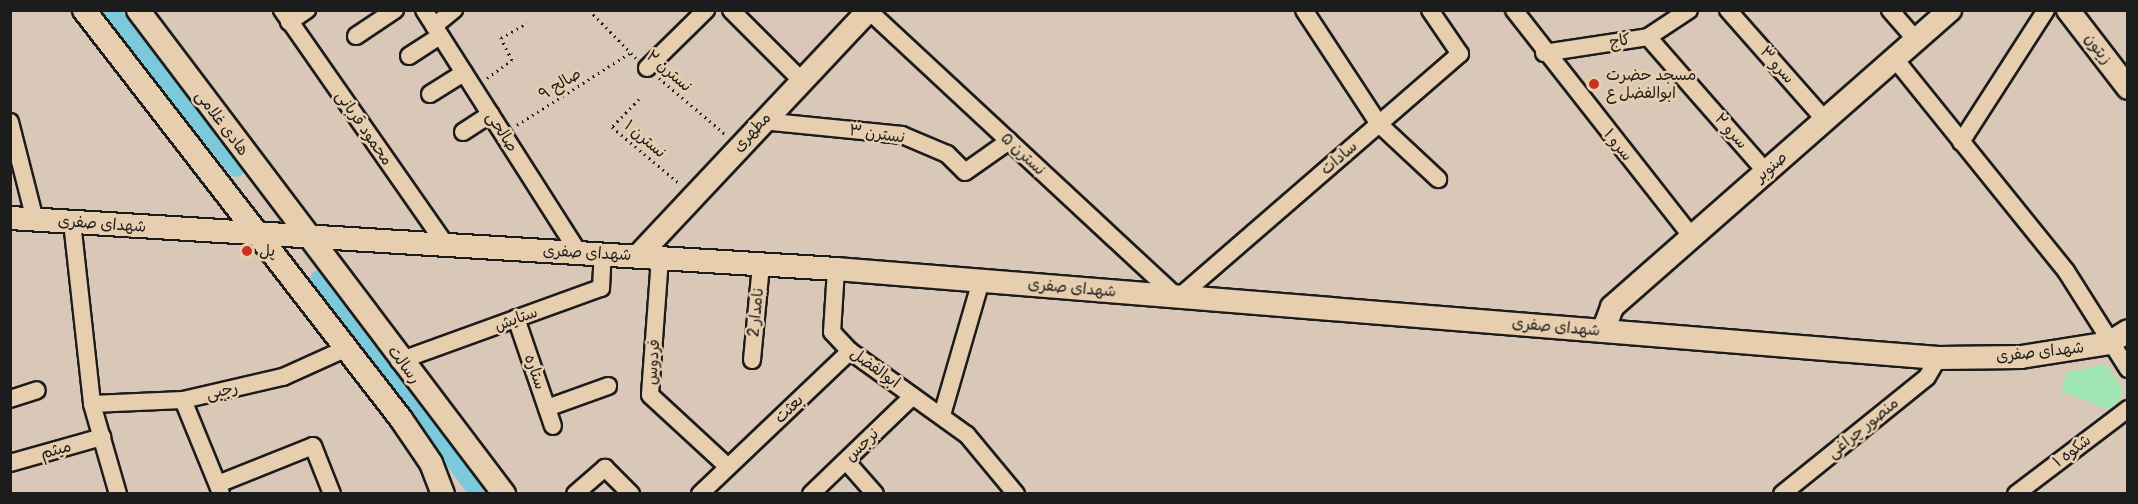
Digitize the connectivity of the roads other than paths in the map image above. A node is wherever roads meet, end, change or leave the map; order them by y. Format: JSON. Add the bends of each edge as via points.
{"nodes":[{"id":1,"x":138,"y":10,"type":"edge"},
{"id":2,"x":307,"y":10,"type":"edge"},
{"id":3,"x":395,"y":10,"type":"edge"},
{"id":4,"x":424,"y":10,"type":"edge"},
{"id":5,"x":454,"y":10,"type":"edge"},
{"id":6,"x":706,"y":10,"type":"edge"},
{"id":7,"x":731,"y":10,"type":"edge"},
{"id":8,"x":1304,"y":10,"type":"edge"},
{"id":9,"x":1430,"y":10,"type":"edge"},
{"id":10,"x":1514,"y":10,"type":"edge"},
{"id":11,"x":1689,"y":10,"type":"edge"},
{"id":12,"x":1728,"y":10,"type":"edge"},
{"id":13,"x":1890,"y":10,"type":"edge"},
{"id":14,"x":1950,"y":10,"type":"edge"},
{"id":15,"x":2046,"y":10,"type":"edge"},
{"id":16,"x":2068,"y":10,"type":"edge"},
{"id":17,"x":868,"y":11,"type":"edge"},
{"id":18,"x":96,"y":15,"type":"edge"},
{"id":19,"x":286,"y":16,"type":"edge"},
{"id":20,"x":437,"y":31,"type":"junction"},
{"id":21,"x":356,"y":36,"type":"dead end"},
{"id":22,"x":1648,"y":37,"type":"junction"},
{"id":23,"x":1916,"y":40,"type":"junction"},
{"id":24,"x":1544,"y":53,"type":"junction"},
{"id":25,"x":409,"y":56,"type":"dead end"},
{"id":26,"x":1895,"y":59,"type":"junction"},
{"id":27,"x":647,"y":68,"type":"road end"},
{"id":28,"x":464,"y":73,"type":"junction"},
{"id":29,"x":801,"y":80,"type":"junction"},
{"id":30,"x":2127,"y":88,"type":"edge"},
{"id":31,"x":430,"y":94,"type":"dead end"},
{"id":32,"x":490,"y":114,"type":"junction"},
{"id":33,"x":1825,"y":120,"type":"junction"},
{"id":34,"x":762,"y":121,"type":"junction"},
{"id":35,"x":10,"y":122,"type":"edge"},
{"id":36,"x":1379,"y":124,"type":"junction"},
{"id":37,"x":463,"y":132,"type":"dead end"},
{"id":38,"x":1009,"y":141,"type":"junction"},
{"id":39,"x":1961,"y":142,"type":"junction"},
{"id":40,"x":1766,"y":171,"type":"junction"},
{"id":41,"x":1438,"y":179,"type":"dead end"},
{"id":42,"x":10,"y":218,"type":"edge"},
{"id":43,"x":35,"y":220,"type":"junction"},
{"id":44,"x":72,"y":222,"type":"junction"},
{"id":45,"x":254,"y":233,"type":"junction"},
{"id":46,"x":306,"y":236,"type":"junction"},
{"id":47,"x":1692,"y":237,"type":"junction"},
{"id":48,"x":446,"y":245,"type":"junction"},
{"id":49,"x":579,"y":253,"type":"junction"},
{"id":50,"x":603,"y":254,"type":"junction"},
{"id":51,"x":649,"y":257,"type":"junction"},
{"id":52,"x":761,"y":264,"type":"junction"},
{"id":53,"x":836,"y":269,"type":"junction"},
{"id":54,"x":981,"y":281,"type":"junction"},
{"id":55,"x":1178,"y":298,"type":"junction"},
{"id":56,"x":516,"y":318,"type":"junction"},
{"id":57,"x":1603,"y":331,"type":"junction"},
{"id":58,"x":2127,"y":331,"type":"edge"},
{"id":59,"x":2109,"y":343,"type":"junction"},
{"id":60,"x":345,"y":349,"type":"junction"},
{"id":61,"x":850,"y":351,"type":"junction"},
{"id":62,"x":1938,"y":358,"type":"junction"},
{"id":63,"x":752,"y":360,"type":"dead end"},
{"id":64,"x":399,"y":361,"type":"junction"},
{"id":65,"x":2127,"y":369,"type":"edge"},
{"id":66,"x":608,"y":386,"type":"dead end"},
{"id":67,"x":37,"y":390,"type":"dead end"},
{"id":68,"x":913,"y":396,"type":"junction"},
{"id":69,"x":10,"y":399,"type":"edge"},
{"id":70,"x":183,"y":400,"type":"junction"},
{"id":71,"x":92,"y":404,"type":"junction"},
{"id":72,"x":547,"y":408,"type":"junction"},
{"id":73,"x":2127,"y":409,"type":"edge"},
{"id":74,"x":942,"y":414,"type":"junction"},
{"id":75,"x":553,"y":426,"type":"dead end"},
{"id":76,"x":102,"y":437,"type":"junction"},
{"id":77,"x":846,"y":462,"type":"junction"},
{"id":78,"x":10,"y":464,"type":"edge"},
{"id":79,"x":728,"y":467,"type":"junction"},
{"id":80,"x":219,"y":489,"type":"edge"},
{"id":81,"x":118,"y":494,"type":"edge"},
{"id":82,"x":332,"y":494,"type":"edge"},
{"id":83,"x":443,"y":494,"type":"edge"},
{"id":84,"x":504,"y":494,"type":"edge"},
{"id":85,"x":575,"y":494,"type":"edge"},
{"id":86,"x":632,"y":494,"type":"edge"},
{"id":87,"x":700,"y":494,"type":"edge"},
{"id":88,"x":811,"y":494,"type":"edge"},
{"id":89,"x":875,"y":494,"type":"edge"},
{"id":90,"x":1016,"y":494,"type":"edge"},
{"id":91,"x":1782,"y":494,"type":"edge"},
{"id":92,"x":2016,"y":494,"type":"edge"}],
"edges":[{"from":1,"to":46,"type":"street","name":"هادی غلامی"},
{"from":2,"to":19,"type":"street"},
{"from":3,"to":21,"type":"street"},
{"from":4,"to":20,"type":"street","name":"صالحی"},
{"from":5,"to":20,"type":"street"},
{"from":6,"to":27,"type":"street"},
{"from":7,"to":29,"type":"street"},
{"from":8,"to":36,"type":"street"},
{"from":9,"to":36,"type":"street","name":"سادات","via":[[1460,54]]},
{"from":10,"to":24,"type":"street","name":"سرو ۱"},
{"from":11,"to":22,"type":"street","name":"کاج"},
{"from":12,"to":33,"type":"street","name":"سرو ۳"},
{"from":13,"to":23,"type":"street"},
{"from":14,"to":23,"type":"street","name":"صنوبر"},
{"from":15,"to":39,"type":"street"},
{"from":16,"to":30,"type":"street","name":"زیتون"},
{"from":17,"to":29,"type":"street","name":"مطهری"},
{"from":17,"to":38,"type":"street","name":"نسترن ۵"},
{"from":18,"to":45,"type":"street"},
{"from":19,"to":48,"type":"street","name":"محمود قربانی"},
{"from":20,"to":25,"type":"street"},
{"from":20,"to":28,"type":"street","name":"صالحی"},
{"from":22,"to":24,"type":"street","name":"کاج"},
{"from":22,"to":40,"type":"street","name":"سرو ۲"},
{"from":23,"to":26,"type":"street","name":"صنوبر"},
{"from":24,"to":47,"type":"street","name":"سرو ۱"},
{"from":26,"to":33,"type":"street","name":"صنوبر"},
{"from":26,"to":39,"type":"street"},
{"from":28,"to":31,"type":"street"},
{"from":28,"to":32,"type":"street","name":"صالحی"},
{"from":29,"to":34,"type":"street","name":"مطهری"},
{"from":32,"to":37,"type":"street"},
{"from":32,"to":49,"type":"street","name":"صالحی"},
{"from":33,"to":40,"type":"street","name":"صنوبر"},
{"from":34,"to":38,"type":"street","name":"نسترن ۳","via":[[902,135],[947,154],[965,172]]},
{"from":34,"to":51,"type":"street","name":"مطهری","via":[[693,194]]},
{"from":35,"to":43,"type":"street"},
{"from":36,"to":41,"type":"street"},
{"from":36,"to":55,"type":"street","name":"سادات"},
{"from":38,"to":55,"type":"street","name":"نسترن ۵"},
{"from":39,"to":59,"type":"street","via":[[2066,271]]},
{"from":40,"to":47,"type":"street","name":"صنوبر"},
{"from":42,"to":43,"type":"street","name":"شهدای صفری"},
{"from":43,"to":44,"type":"street","name":"شهدای صفری"},
{"from":44,"to":45,"type":"street","name":"شهدای صفری"},
{"from":44,"to":71,"type":"street"},
{"from":45,"to":46,"type":"street","name":"شهدای صفری"},
{"from":45,"to":60,"type":"street"},
{"from":46,"to":48,"type":"street","name":"شهدای صفری"},
{"from":46,"to":64,"type":"street","name":"رسالت"},
{"from":47,"to":57,"type":"street","name":"صنوبر","via":[[1612,307]]},
{"from":48,"to":49,"type":"street","name":"شهدای صفری"},
{"from":49,"to":50,"type":"street","name":"شهدای صفری"},
{"from":50,"to":51,"type":"street","name":"شهدای صفری"},
{"from":50,"to":56,"type":"street","name":"ستایش","via":[[601,288]]},
{"from":51,"to":52,"type":"street","name":"شهدای صفری"},
{"from":51,"to":79,"type":"street","name":"فردوس","via":[[650,396]]},
{"from":52,"to":53,"type":"street","name":"شهدای صفری"},
{"from":52,"to":63,"type":"street","name":"نامدار 2"},
{"from":53,"to":54,"type":"street","name":"شهدای صفری"},
{"from":53,"to":61,"type":"street","name":"ابوالفضل","via":[[832,332]]},
{"from":54,"to":55,"type":"street","name":"شهدای صفری"},
{"from":54,"to":74,"type":"street"},
{"from":55,"to":57,"type":"street","name":"شهدای صفری"},
{"from":56,"to":64,"type":"street","name":"ستایش"},
{"from":56,"to":72,"type":"street","name":"ستاره"},
{"from":57,"to":62,"type":"street","name":"شهدای صفری"},
{"from":58,"to":59,"type":"street","name":"شهدای صفری"},
{"from":59,"to":62,"type":"street","name":"شهدای صفری","via":[[2021,357]]},
{"from":59,"to":65,"type":"street"},
{"from":60,"to":70,"type":"street","name":"رجبی","via":[[283,377]]},
{"from":60,"to":83,"type":"street","via":[[402,419],[431,463]]},
{"from":61,"to":68,"type":"street","name":"ابوالفضل"},
{"from":61,"to":79,"type":"street","name":"بعثت"},
{"from":62,"to":91,"type":"street","name":"منصور چراغی","via":[[1927,377]]},
{"from":64,"to":84,"type":"street","name":"رسالت"},
{"from":66,"to":72,"type":"street"},
{"from":67,"to":69,"type":"street"},
{"from":68,"to":74,"type":"street","name":"ابوالفضل"},
{"from":68,"to":77,"type":"street","name":"نرجس"},
{"from":70,"to":71,"type":"street","name":"رجبی"},
{"from":70,"to":80,"type":"street"},
{"from":71,"to":76,"type":"street"},
{"from":72,"to":75,"type":"street","name":"ستاره"},
{"from":73,"to":92,"type":"street","name":"شکوه ۱"},
{"from":74,"to":90,"type":"street","name":"ابوالفضل","via":[[967,435]]},
{"from":76,"to":78,"type":"street","name":"میثم"},
{"from":76,"to":81,"type":"street"},
{"from":77,"to":88,"type":"street","name":"نرجس"},
{"from":77,"to":89,"type":"street"},
{"from":79,"to":87,"type":"street","name":"بعثت"},
{"from":80,"to":82,"type":"street","via":[[313,446]]},
{"from":85,"to":86,"type":"street","via":[[605,468]]}]}
